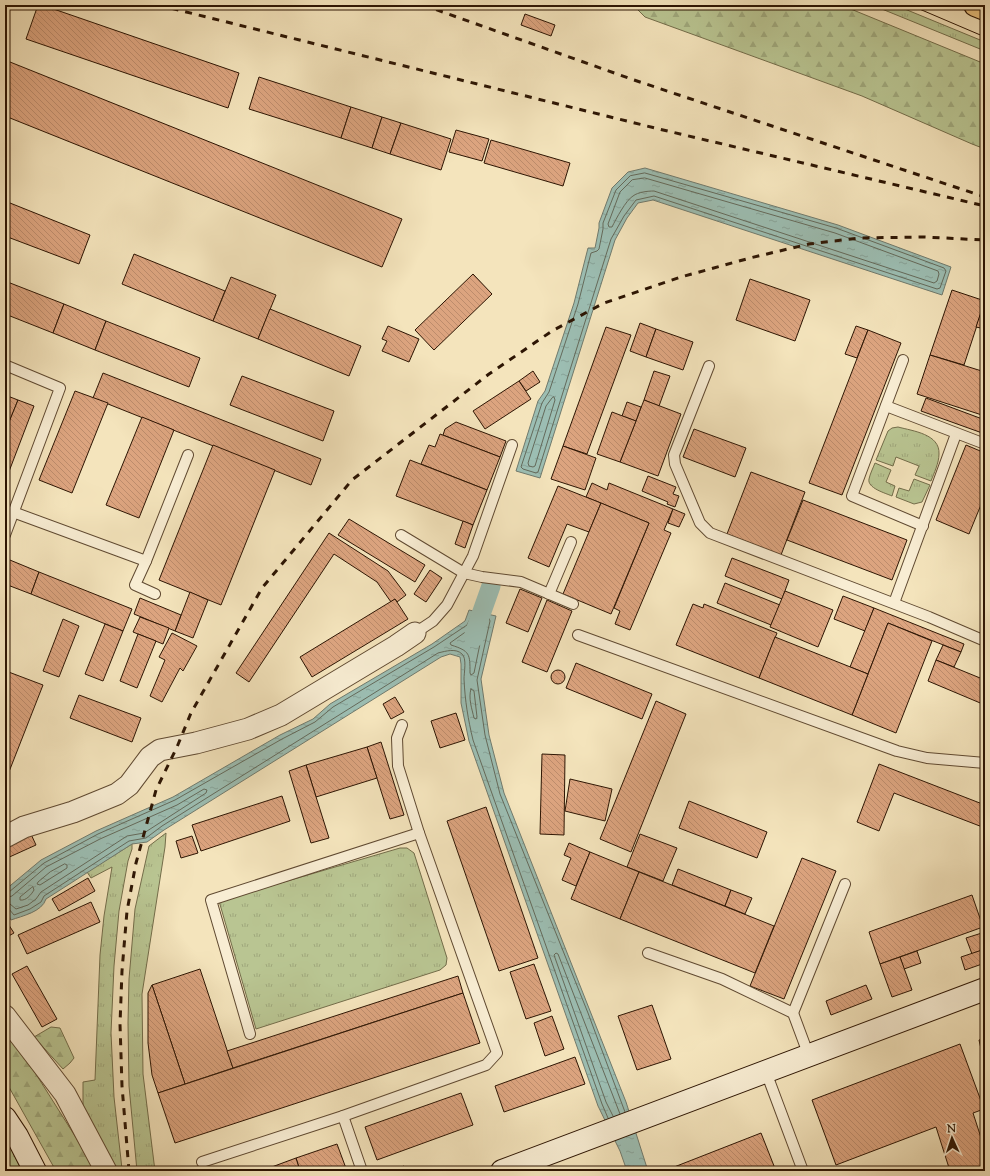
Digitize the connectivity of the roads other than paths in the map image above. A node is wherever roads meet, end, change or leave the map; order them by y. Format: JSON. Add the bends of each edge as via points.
{"nodes":[{"id":1,"x":975,"y":5,"type":"edge"},
{"id":2,"x":985,"y":9,"type":"edge"},
{"id":3,"x":903,"y":360,"type":"dead end"},
{"id":4,"x":5,"y":366,"type":"edge"},
{"id":5,"x":709,"y":366,"type":"dead end"},
{"id":6,"x":886,"y":406,"type":"junction"},
{"id":7,"x":956,"y":434,"type":"junction"},
{"id":8,"x":985,"y":444,"type":"edge"},
{"id":9,"x":512,"y":445,"type":"dead end"},
{"id":10,"x":188,"y":455,"type":"dead end"},
{"id":11,"x":14,"y":512,"type":"junction"},
{"id":12,"x":922,"y":526,"type":"junction"},
{"id":13,"x":5,"y":535,"type":"edge"},
{"id":14,"x":401,"y":535,"type":"dead end"},
{"id":15,"x":571,"y":542,"type":"dead end"},
{"id":16,"x":146,"y":561,"type":"junction"},
{"id":17,"x":464,"y":573,"type":"junction"},
{"id":18,"x":155,"y":594,"type":"dead end"},
{"id":19,"x":549,"y":594,"type":"junction"},
{"id":20,"x":894,"y":603,"type":"junction"},
{"id":21,"x":573,"y":604,"type":"dead end"},
{"id":22,"x":415,"y":633,"type":"joint"},
{"id":23,"x":578,"y":635,"type":"dead end"},
{"id":24,"x":985,"y":642,"type":"edge"},
{"id":25,"x":402,"y":725,"type":"dead end"},
{"id":26,"x":985,"y":763,"type":"edge"},
{"id":27,"x":419,"y":833,"type":"junction"},
{"id":28,"x":5,"y":837,"type":"edge"},
{"id":29,"x":845,"y":884,"type":"dead end"},
{"id":30,"x":648,"y":952,"type":"dead end"},
{"id":31,"x":985,"y":989,"type":"edge"},
{"id":32,"x":793,"y":1013,"type":"junction"},
{"id":33,"x":5,"y":1016,"type":"edge"},
{"id":34,"x":250,"y":1034,"type":"dead end"},
{"id":35,"x":809,"y":1056,"type":"junction"},
{"id":36,"x":766,"y":1072,"type":"junction"},
{"id":37,"x":342,"y":1116,"type":"junction"},
{"id":38,"x":5,"y":1118,"type":"edge"},
{"id":39,"x":202,"y":1162,"type":"dead end"},
{"id":40,"x":35,"y":1171,"type":"edge"},
{"id":41,"x":106,"y":1171,"type":"edge"},
{"id":42,"x":362,"y":1171,"type":"edge"},
{"id":43,"x":502,"y":1171,"type":"edge"},
{"id":44,"x":803,"y":1171,"type":"edge"}],
"edges":[{"from":1,"to":2,"type":"main road"},
{"from":3,"to":6,"type":"lane"},
{"from":4,"to":11,"type":"lane","via":[[60,388]]},
{"from":5,"to":20,"type":"lane","via":[[674,455],[675,464],[700,523],[710,533]]},
{"from":6,"to":7,"type":"lane"},
{"from":6,"to":12,"type":"lane","via":[[852,496]]},
{"from":7,"to":8,"type":"lane"},
{"from":7,"to":12,"type":"lane"},
{"from":9,"to":17,"type":"lane","via":[[473,556]]},
{"from":10,"to":16,"type":"lane"},
{"from":11,"to":13,"type":"lane"},
{"from":11,"to":16,"type":"lane"},
{"from":12,"to":20,"type":"lane"},
{"from":14,"to":17,"type":"lane"},
{"from":15,"to":19,"type":"lane"},
{"from":16,"to":18,"type":"lane","via":[[135,585]]},
{"from":17,"to":19,"type":"lane","via":[[482,578],[521,582]]},
{"from":17,"to":22,"type":"lane","via":[[447,605],[433,621]]},
{"from":19,"to":21,"type":"lane"},
{"from":20,"to":24,"type":"lane"},
{"from":22,"to":28,"type":"street","via":[[281,715],[248,729],[160,750],[150,757],[128,785],[117,794]]},
{"from":23,"to":26,"type":"lane","via":[[896,751],[927,758]]},
{"from":25,"to":27,"type":"lane","via":[[397,738],[398,766]]},
{"from":27,"to":34,"type":"lane","via":[[211,900]]},
{"from":27,"to":37,"type":"lane","via":[[497,1053],[486,1065]]},
{"from":29,"to":32,"type":"lane"},
{"from":30,"to":32,"type":"lane","via":[[722,979]]},
{"from":31,"to":35,"type":"street"},
{"from":32,"to":35,"type":"lane"},
{"from":33,"to":41,"type":"street","via":[[65,1094]]},
{"from":35,"to":36,"type":"street"},
{"from":36,"to":43,"type":"street"},
{"from":36,"to":44,"type":"lane"},
{"from":37,"to":39,"type":"lane"},
{"from":37,"to":42,"type":"lane"},
{"from":38,"to":40,"type":"street"}]}
